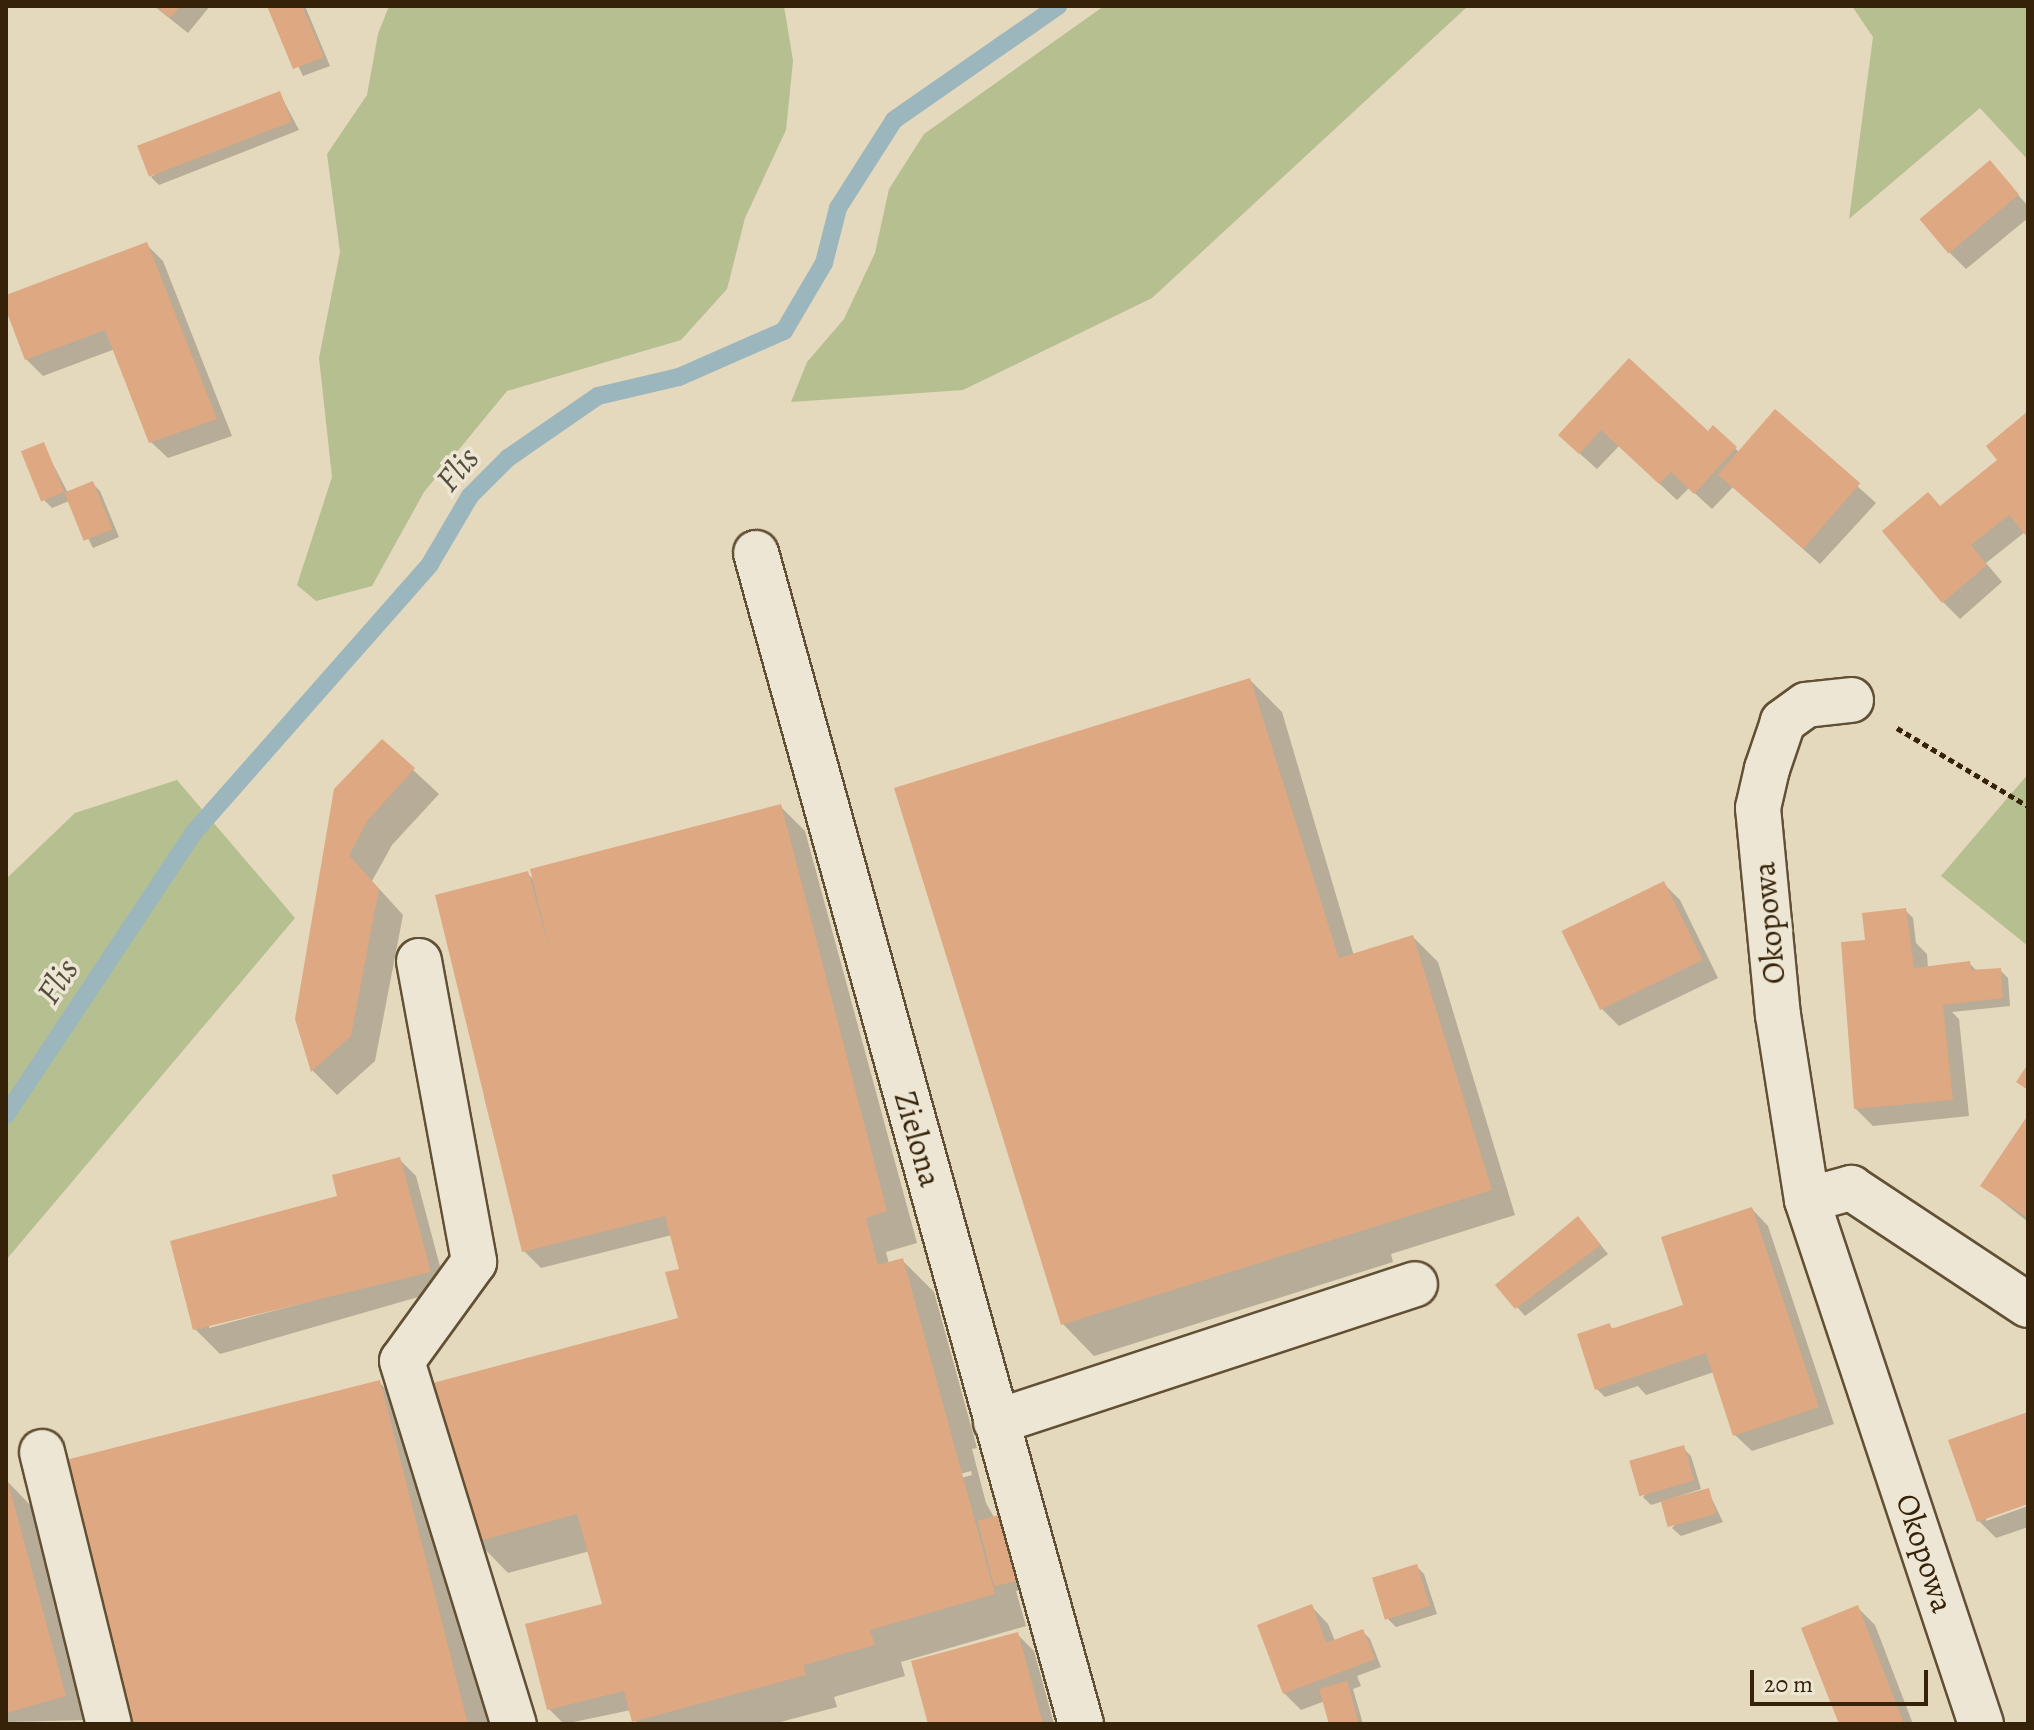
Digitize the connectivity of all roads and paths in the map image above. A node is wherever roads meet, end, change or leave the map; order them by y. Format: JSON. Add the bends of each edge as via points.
{"nodes":[{"id":1,"x":756,"y":553,"type":"dead end"},
{"id":2,"x":1851,"y":700,"type":"joint"},
{"id":3,"x":2028,"y":806,"type":"edge"},
{"id":4,"x":419,"y":961,"type":"dead end"},
{"id":5,"x":1807,"y":1200,"type":"junction"},
{"id":6,"x":1415,"y":1284,"type":"dead end"},
{"id":7,"x":2028,"y":1305,"type":"edge"},
{"id":8,"x":996,"y":1422,"type":"junction"},
{"id":9,"x":42,"y":1452,"type":"dead end"},
{"id":10,"x":109,"y":1724,"type":"edge"},
{"id":11,"x":514,"y":1724,"type":"edge"},
{"id":12,"x":1081,"y":1724,"type":"edge"},
{"id":13,"x":1981,"y":1724,"type":"edge"}],
"edges":[{"from":1,"to":8,"type":"street","name":"Zielona"},
{"from":2,"to":3,"type":"path"},
{"from":2,"to":5,"type":"street","name":"Okopowa","via":[[1806,705],[1783,722],[1758,808],[1778,1015]]},
{"from":4,"to":11,"type":"street","via":[[474,1262],[402,1361]]},
{"from":5,"to":7,"type":"street","via":[[1851,1188]]},
{"from":5,"to":13,"type":"street","name":"Okopowa"},
{"from":6,"to":8,"type":"street"},
{"from":8,"to":12,"type":"street","name":"Zielona"},
{"from":9,"to":10,"type":"street"}]}
